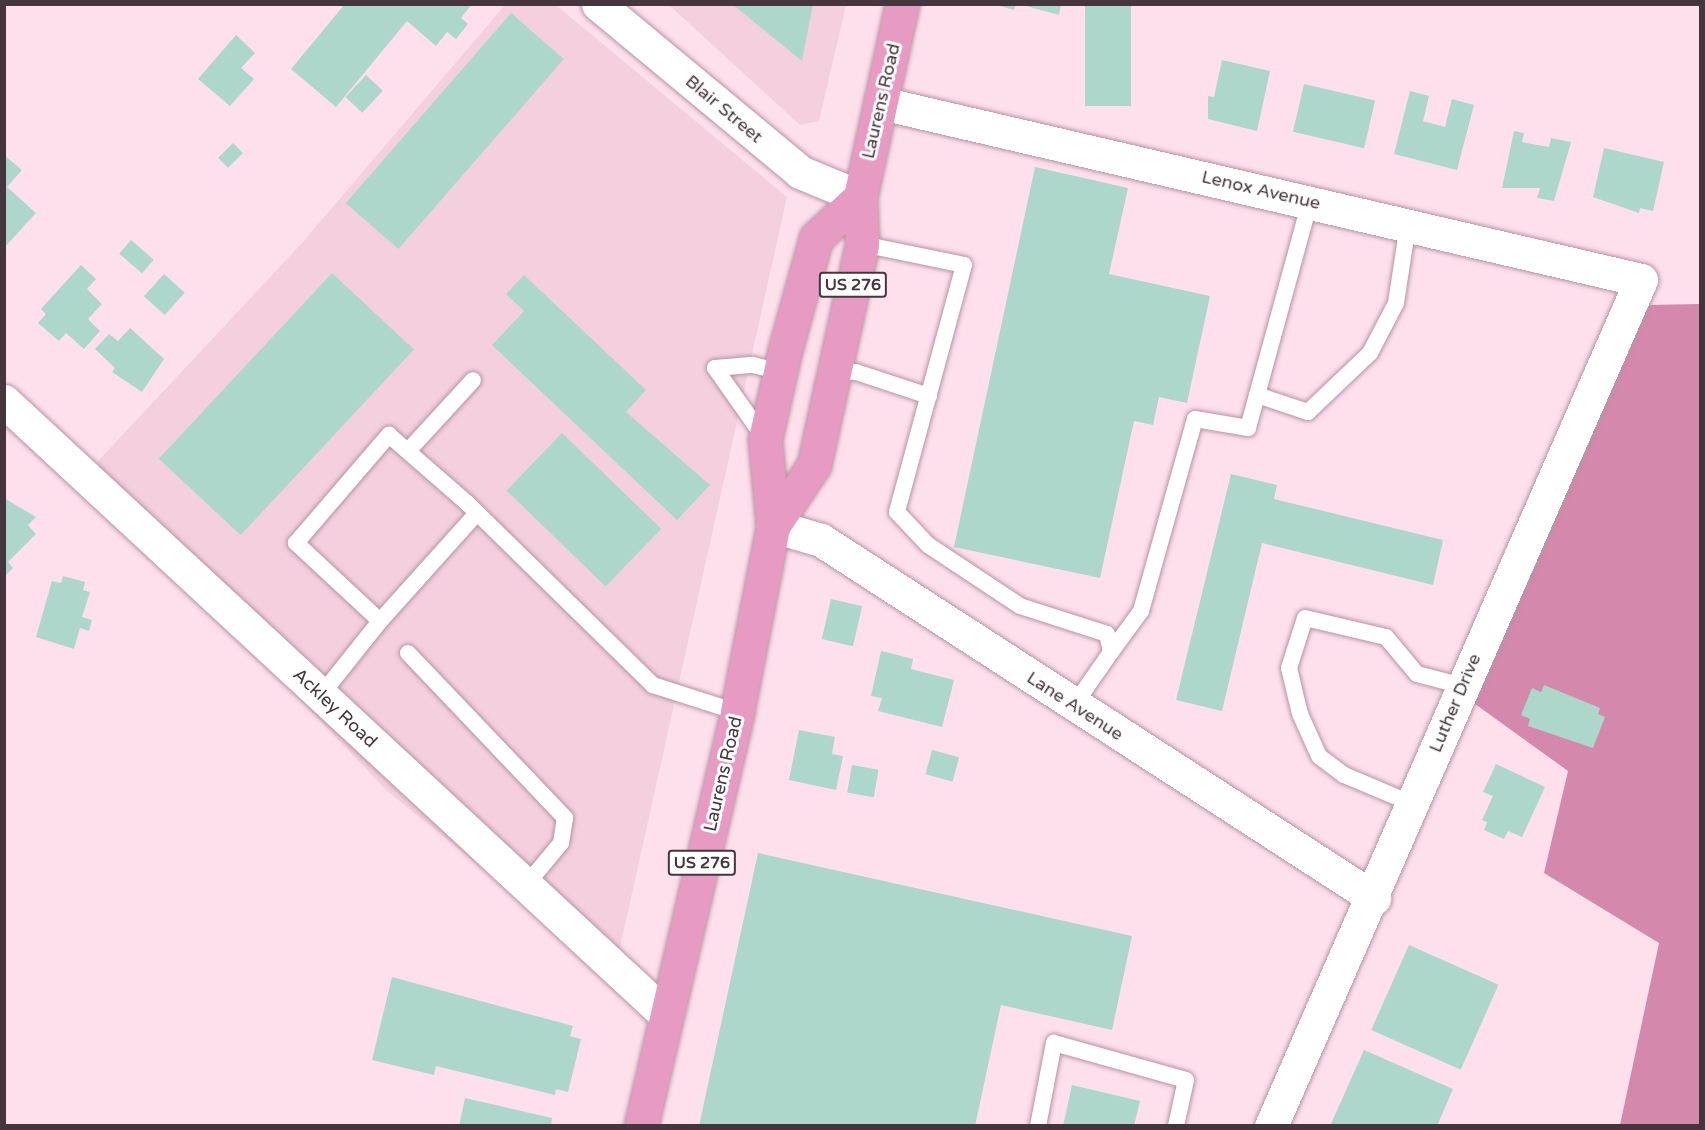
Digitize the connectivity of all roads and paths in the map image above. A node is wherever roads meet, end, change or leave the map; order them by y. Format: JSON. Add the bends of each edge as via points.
{"nodes":[{"id":1,"x":598,"y":4,"type":"edge"},
{"id":2,"x":902,"y":4,"type":"edge"},
{"id":3,"x":881,"y":102,"type":"junction"},
{"id":4,"x":860,"y":197,"type":"junction"},
{"id":5,"x":1310,"y":202,"type":"junction"},
{"id":6,"x":1408,"y":225,"type":"junction"},
{"id":7,"x":862,"y":244,"type":"junction"},
{"id":8,"x":1641,"y":280,"type":"joint"},
{"id":9,"x":835,"y":371,"type":"junction"},
{"id":10,"x":781,"y":372,"type":"junction"},
{"id":11,"x":473,"y":381,"type":"dead end"},
{"id":12,"x":1257,"y":395,"type":"junction"},
{"id":13,"x":929,"y":396,"type":"junction"},
{"id":14,"x":4,"y":401,"type":"edge"},
{"id":15,"x":765,"y":439,"type":"junction"},
{"id":16,"x":408,"y":451,"type":"junction"},
{"id":17,"x":477,"y":513,"type":"junction"},
{"id":18,"x":773,"y":526,"type":"junction"},
{"id":19,"x":380,"y":621,"type":"junction"},
{"id":20,"x":1111,"y":652,"type":"junction"},
{"id":21,"x":408,"y":653,"type":"dead end"},
{"id":22,"x":1462,"y":686,"type":"junction"},
{"id":23,"x":321,"y":695,"type":"junction"},
{"id":24,"x":1074,"y":705,"type":"junction"},
{"id":25,"x":737,"y":712,"type":"junction"},
{"id":26,"x":1413,"y":804,"type":"junction"},
{"id":27,"x":525,"y":885,"type":"junction"},
{"id":28,"x":1374,"y":898,"type":"junction"},
{"id":29,"x":666,"y":1015,"type":"junction"},
{"id":30,"x":641,"y":1125,"type":"edge"},
{"id":31,"x":1038,"y":1125,"type":"edge"},
{"id":32,"x":1176,"y":1125,"type":"edge"},
{"id":33,"x":1271,"y":1125,"type":"edge"}],
"edges":[{"from":1,"to":4,"type":"street","name":"Blair Street","via":[[800,172]]},
{"from":2,"to":3,"type":"main road","name":"Laurens Road","number":"US 276"},
{"from":3,"to":4,"type":"main road","name":"Laurens Road","number":"US 276"},
{"from":3,"to":5,"type":"street","name":"Lenox Avenue"},
{"from":4,"to":7,"type":"main road","name":"Laurens Road","number":"US 276"},
{"from":4,"to":10,"type":"main road","name":"Laurens Road","number":"US 276","via":[[816,238]]},
{"from":5,"to":6,"type":"street","name":"Lenox Avenue"},
{"from":5,"to":12,"type":"lane"},
{"from":6,"to":8,"type":"street","name":"Lenox Avenue"},
{"from":6,"to":12,"type":"lane","via":[[1396,303],[1370,353],[1308,412]]},
{"from":7,"to":9,"type":"main road","name":"Laurens Road","number":"US 276"},
{"from":7,"to":13,"type":"lane","via":[[964,265]]},
{"from":8,"to":22,"type":"street","name":"Luther Drive"},
{"from":9,"to":13,"type":"lane","via":[[856,372]]},
{"from":9,"to":18,"type":"main road","name":"Laurens Road","number":"US 276","via":[[814,465]]},
{"from":10,"to":15,"type":"main road","name":"Laurens Road","number":"US 276"},
{"from":10,"to":15,"type":"lane","via":[[753,365],[715,368],[745,403]]},
{"from":11,"to":16,"type":"lane"},
{"from":12,"to":20,"type":"lane","via":[[1248,428],[1195,419],[1141,611]]},
{"from":13,"to":20,"type":"lane","via":[[897,512],[928,545],[1020,606],[1107,634]]},
{"from":14,"to":23,"type":"street","name":"Ackley Road"},
{"from":15,"to":18,"type":"main road","name":"Laurens Road","number":"US 276"},
{"from":16,"to":17,"type":"lane"},
{"from":16,"to":19,"type":"lane","via":[[389,435],[296,543]]},
{"from":17,"to":19,"type":"lane"},
{"from":17,"to":25,"type":"lane","via":[[653,685]]},
{"from":18,"to":24,"type":"street","name":"Lane Avenue","via":[[821,540]]},
{"from":18,"to":25,"type":"main road","name":"Laurens Road","number":"US 276"},
{"from":19,"to":23,"type":"lane"},
{"from":20,"to":24,"type":"lane"},
{"from":21,"to":27,"type":"lane","via":[[565,818],[561,843]]},
{"from":22,"to":26,"type":"street","name":"Luther Drive"},
{"from":22,"to":26,"type":"lane","via":[[1418,674],[1386,637],[1305,618],[1289,668],[1300,714],[1319,756],[1344,776]]},
{"from":23,"to":27,"type":"street","name":"Ackley Road"},
{"from":24,"to":28,"type":"street","name":"Lane Avenue"},
{"from":25,"to":29,"type":"main road","name":"Laurens Road","number":"US 276"},
{"from":26,"to":28,"type":"street","name":"Luther Drive"},
{"from":27,"to":29,"type":"street","name":"Ackley Road"},
{"from":28,"to":33,"type":"street","name":"Luther Drive"},
{"from":29,"to":30,"type":"main road","name":"Laurens Road","number":"US 276"},
{"from":31,"to":32,"type":"lane","via":[[1054,1042],[1186,1080]]}]}
